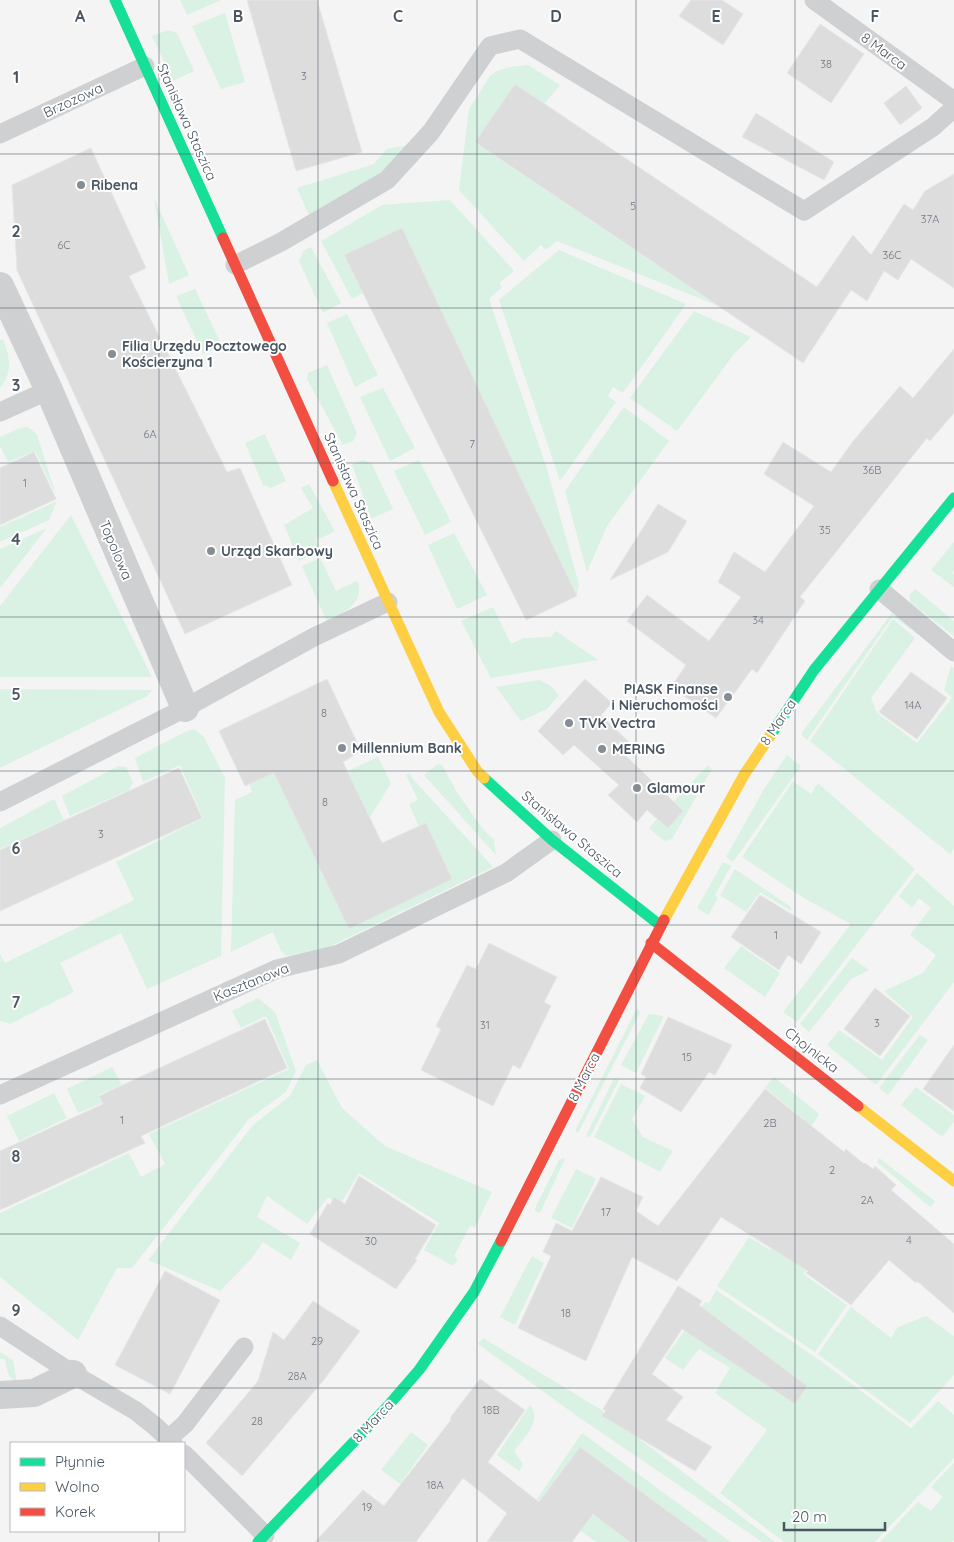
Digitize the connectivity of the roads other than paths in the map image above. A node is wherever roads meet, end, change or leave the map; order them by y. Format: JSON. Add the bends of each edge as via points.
{"nodes":[{"id":1,"x":114,"y":0,"type":"edge"},
{"id":2,"x":814,"y":0,"type":"edge"},
{"id":3,"x":145,"y":66,"type":"junction"},
{"id":4,"x":954,"y":101,"type":"edge"},
{"id":5,"x":954,"y":108,"type":"edge"},
{"id":6,"x":0,"y":134,"type":"edge"},
{"id":7,"x":235,"y":265,"type":"junction"},
{"id":8,"x":0,"y":286,"type":"edge"},
{"id":9,"x":49,"y":390,"type":"junction"},
{"id":10,"x":0,"y":412,"type":"edge"},
{"id":11,"x":954,"y":498,"type":"edge"},
{"id":12,"x":880,"y":589,"type":"junction"},
{"id":13,"x":388,"y":602,"type":"junction"},
{"id":14,"x":954,"y":652,"type":"edge"},
{"id":15,"x":185,"y":708,"type":"junction"},
{"id":16,"x":0,"y":802,"type":"edge"},
{"id":17,"x":552,"y":840,"type":"junction"},
{"id":18,"x":660,"y":926,"type":"junction"},
{"id":19,"x":651,"y":942,"type":"junction"},
{"id":20,"x":0,"y":1095,"type":"edge"},
{"id":21,"x":954,"y":1181,"type":"edge"},
{"id":22,"x":0,"y":1326,"type":"edge"},
{"id":23,"x":244,"y":1347,"type":"dead end"},
{"id":24,"x":73,"y":1374,"type":"junction"},
{"id":25,"x":0,"y":1395,"type":"edge"},
{"id":26,"x":170,"y":1441,"type":"edge"},
{"id":27,"x":185,"y":1455,"type":"edge"},
{"id":28,"x":261,"y":1538,"type":"edge"}],
"edges":[{"from":1,"to":3,"type":"street","name":"Stanisława Staszica"},
{"from":2,"to":4,"type":"lane","name":"8 Marca"},
{"from":3,"to":6,"type":"lane","name":"Brzozowa"},
{"from":3,"to":7,"type":"street","name":"Stanisława Staszica"},
{"from":5,"to":7,"type":"lane","via":[[933,127],[804,211],[520,39],[490,46],[431,132],[387,180]]},
{"from":7,"to":13,"type":"street","name":"Stanisława Staszica"},
{"from":8,"to":9,"type":"street","name":"Topolowa"},
{"from":9,"to":10,"type":"lane"},
{"from":9,"to":15,"type":"street","name":"Topolowa"},
{"from":11,"to":12,"type":"street","name":"8 Marca"},
{"from":12,"to":14,"type":"lane"},
{"from":12,"to":18,"type":"street","name":"8 Marca","via":[[814,670],[771,733]]},
{"from":13,"to":15,"type":"lane","via":[[314,637]]},
{"from":13,"to":17,"type":"street","name":"Stanisława Staszica","via":[[439,712],[477,771]]},
{"from":15,"to":16,"type":"lane"},
{"from":17,"to":18,"type":"street","name":"Stanisława Staszica"},
{"from":17,"to":20,"type":"lane","name":"Kasztanowa","via":[[506,873],[339,954],[277,968]]},
{"from":18,"to":19,"type":"street","name":"8 Marca"},
{"from":19,"to":21,"type":"street","name":"Chojnicka"},
{"from":19,"to":28,"type":"street","name":"8 Marca","via":[[474,1292],[419,1370]]},
{"from":22,"to":24,"type":"lane"},
{"from":23,"to":26,"type":"lane"},
{"from":24,"to":25,"type":"street","via":[[34,1393]]},
{"from":24,"to":26,"type":"lane","via":[[136,1410]]},
{"from":27,"to":28,"type":"lane"}]}
